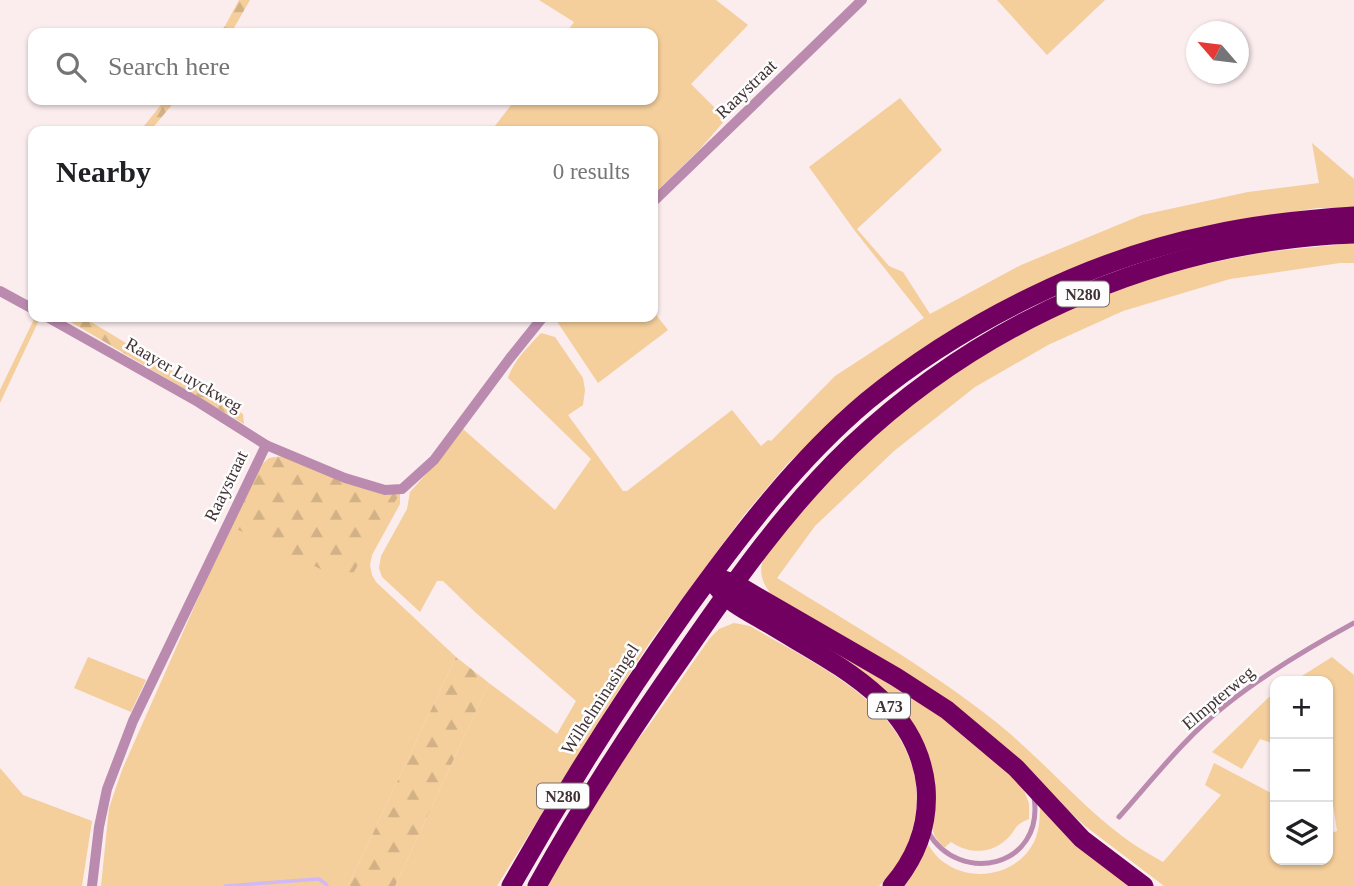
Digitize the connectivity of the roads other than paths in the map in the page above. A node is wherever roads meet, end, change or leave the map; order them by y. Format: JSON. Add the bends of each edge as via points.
{"nodes":[{"id":1,"x":857,"y":2,"type":"edge"},
{"id":2,"x":658,"y":197,"type":"edge"},
{"id":3,"x":1354,"y":216,"type":"edge"},
{"id":4,"x":1354,"y":234,"type":"edge"},
{"id":5,"x":0,"y":291,"type":"edge"},
{"id":6,"x":28,"y":306,"type":"edge"},
{"id":7,"x":56,"y":322,"type":"edge"},
{"id":8,"x":539,"y":322,"type":"edge"},
{"id":9,"x":266,"y":445,"type":"junction"},
{"id":10,"x":710,"y":576,"type":"junction"},
{"id":11,"x":729,"y":590,"type":"junction"},
{"id":12,"x":1354,"y":624,"type":"edge"},
{"id":13,"x":1031,"y":782,"type":"junction"},
{"id":14,"x":1119,"y":817,"type":"dead end"},
{"id":15,"x":924,"y":822,"type":"junction"},
{"id":16,"x":92,"y":886,"type":"edge"},
{"id":17,"x":511,"y":886,"type":"edge"},
{"id":18,"x":537,"y":886,"type":"edge"},
{"id":19,"x":892,"y":886,"type":"edge"},
{"id":20,"x":1144,"y":886,"type":"edge"}],
"edges":[{"from":1,"to":2,"type":"street","name":"Raaystraat"},
{"from":3,"to":10,"type":"highway","number":"N280","via":[[1265,224],[1169,245],[1093,270],[975,328],[929,356],[853,414],[788,480]]},
{"from":4,"to":11,"type":"highway","number":"N280","via":[[1266,242],[1149,269],[1059,304],[992,339],[940,372],[850,447]]},
{"from":5,"to":6,"type":"street"},
{"from":7,"to":9,"type":"street","name":"Raayer Luyckweg"},
{"from":8,"to":9,"type":"street","name":"Raaystraat","via":[[434,460],[402,489],[385,490],[345,478]]},
{"from":9,"to":16,"type":"street","name":"Raaystraat","via":[[133,721],[107,789]]},
{"from":10,"to":11,"type":"highway","number":"A73"},
{"from":10,"to":17,"type":"highway","name":"Wilhelminasingel","number":"N280","via":[[618,708]]},
{"from":11,"to":13,"type":"highway","number":"A73","via":[[937,703]]},
{"from":11,"to":15,"type":"highway","number":"A73","via":[[844,669],[892,710],[921,762]]},
{"from":11,"to":18,"type":"highway","number":"N280","via":[[604,771]]},
{"from":12,"to":14,"type":"lane","name":"Elmpterweg","via":[[1273,670],[1225,705]]},
{"from":13,"to":15,"type":"lane","via":[[1036,810],[1031,836],[1000,866],[976,869],[951,861],[938,850]]},
{"from":13,"to":20,"type":"highway","number":"A73","via":[[1082,839]]},
{"from":15,"to":19,"type":"highway","number":"A73","via":[[914,853]]}]}
